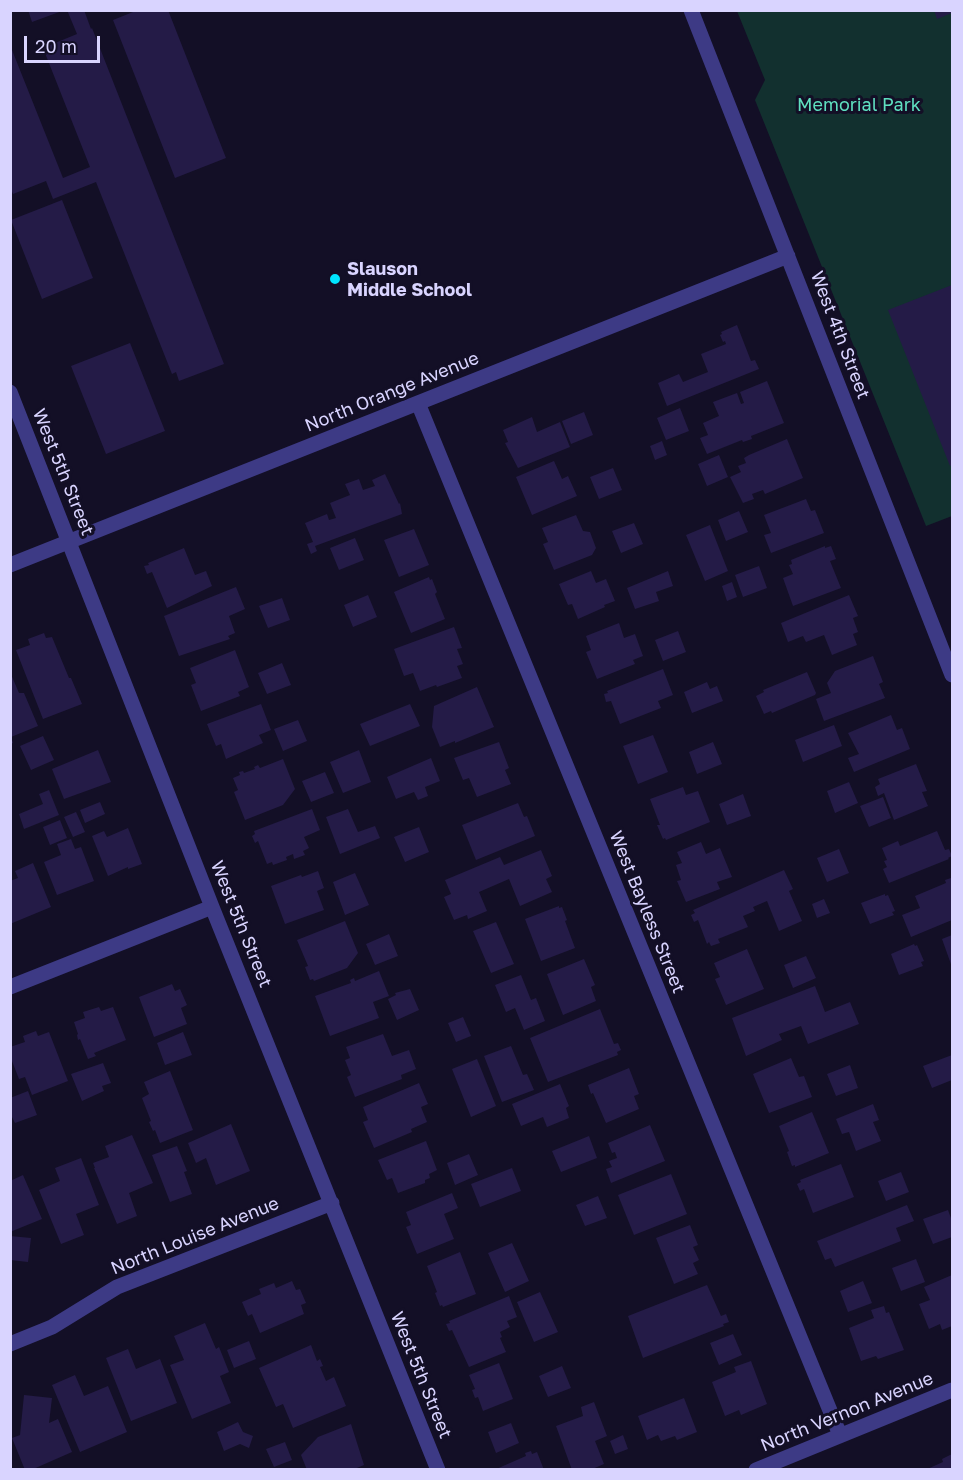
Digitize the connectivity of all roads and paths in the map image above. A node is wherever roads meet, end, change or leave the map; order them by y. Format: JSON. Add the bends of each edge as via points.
{"nodes":[{"id":1,"x":691,"y":10,"type":"edge"},
{"id":2,"x":788,"y":256,"type":"junction"},
{"id":3,"x":10,"y":392,"type":"edge"},
{"id":4,"x":418,"y":403,"type":"junction"},
{"id":5,"x":70,"y":541,"type":"junction"},
{"id":6,"x":10,"y":565,"type":"edge"},
{"id":7,"x":947,"y":647,"type":"edge"},
{"id":8,"x":952,"y":675,"type":"edge"},
{"id":9,"x":212,"y":907,"type":"junction"},
{"id":10,"x":10,"y":987,"type":"edge"},
{"id":11,"x":332,"y":1203,"type":"junction"},
{"id":12,"x":10,"y":1344,"type":"edge"},
{"id":13,"x":952,"y":1390,"type":"edge"},
{"id":14,"x":840,"y":1435,"type":"junction"},
{"id":15,"x":438,"y":1470,"type":"edge"},
{"id":16,"x":756,"y":1470,"type":"edge"}],
"edges":[{"from":1,"to":2,"type":"street","name":"West 4th Street"},
{"from":2,"to":4,"type":"street","name":"North Orange Avenue"},
{"from":2,"to":7,"type":"street","name":"West 4th Street"},
{"from":3,"to":5,"type":"street","name":"West 5th Street"},
{"from":4,"to":5,"type":"street","name":"North Orange Avenue"},
{"from":4,"to":14,"type":"street","name":"West Bayless Street"},
{"from":5,"to":6,"type":"street","name":"North Orange Avenue"},
{"from":5,"to":9,"type":"street","name":"West 5th Street"},
{"from":7,"to":8,"type":"street","name":"West 4th Street"},
{"from":9,"to":10,"type":"street"},
{"from":9,"to":11,"type":"street","name":"West 5th Street"},
{"from":11,"to":12,"type":"street","name":"North Louise Avenue","via":[[117,1287],[52,1327]]},
{"from":11,"to":15,"type":"street","name":"West 5th Street"},
{"from":13,"to":14,"type":"street","name":"North Vernon Avenue"},
{"from":14,"to":16,"type":"street","name":"North Vernon Avenue"}]}
